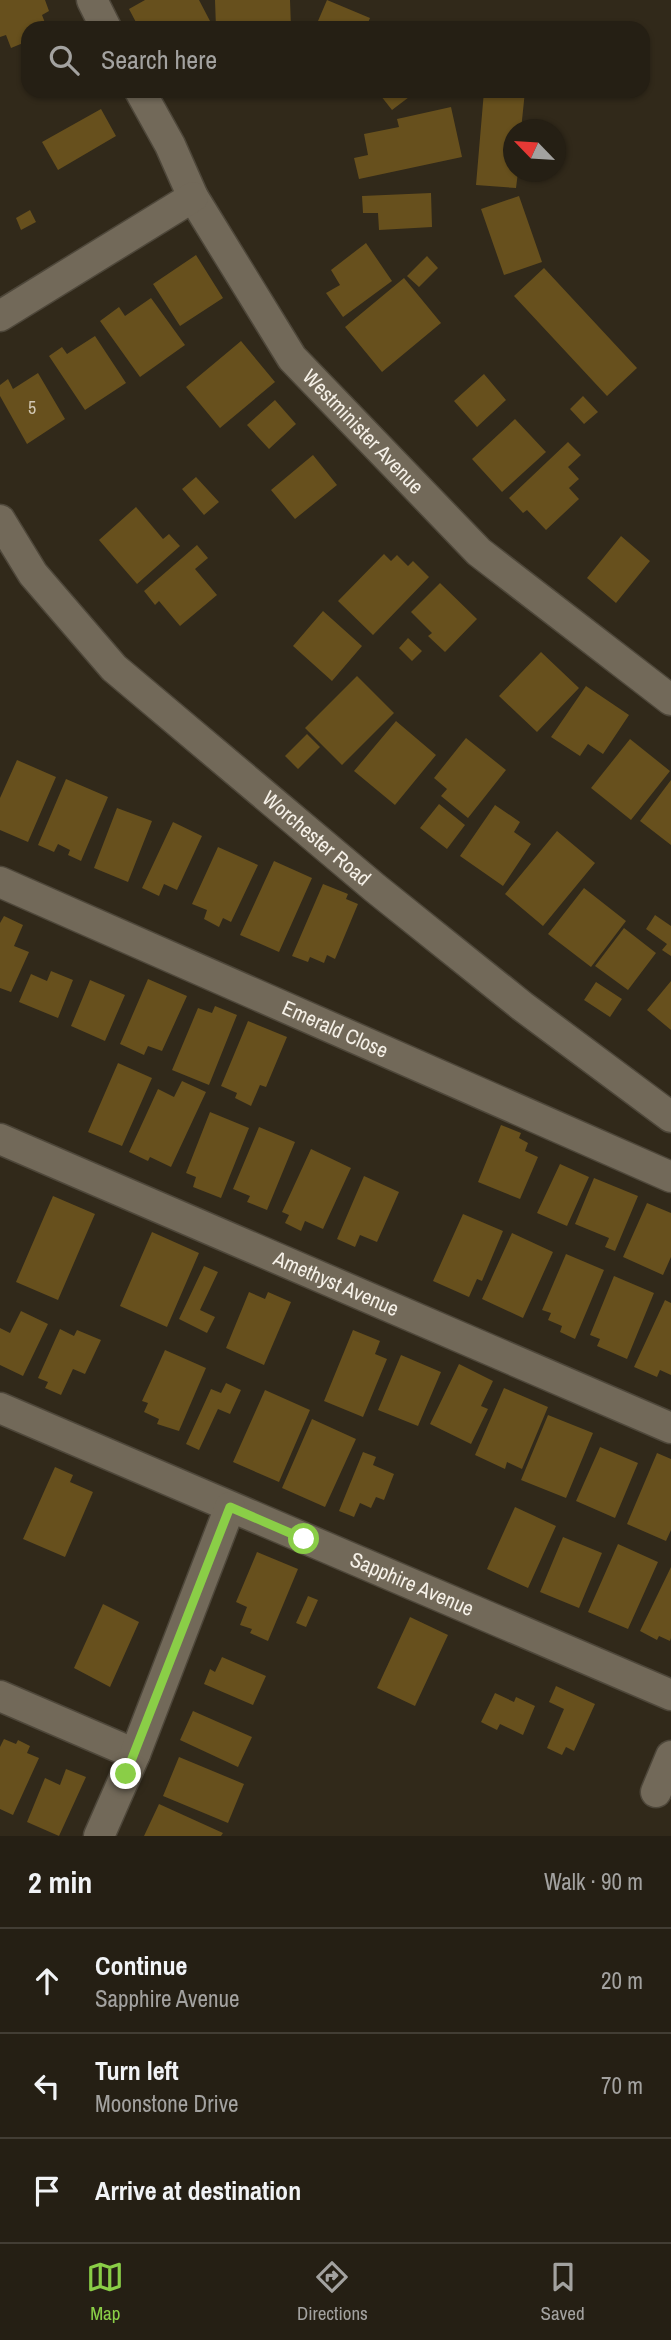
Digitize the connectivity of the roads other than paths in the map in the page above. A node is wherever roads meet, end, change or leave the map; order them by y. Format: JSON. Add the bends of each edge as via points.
{"nodes":[{"id":1,"x":92,"y":0,"type":"edge"},
{"id":2,"x":102,"y":21,"type":"edge"},
{"id":3,"x":144,"y":98,"type":"edge"},
{"id":4,"x":193,"y":197,"type":"junction"},
{"id":5,"x":0,"y":316,"type":"edge"},
{"id":6,"x":0,"y":520,"type":"edge"},
{"id":7,"x":671,"y":700,"type":"edge"},
{"id":8,"x":0,"y":882,"type":"edge"},
{"id":9,"x":671,"y":1117,"type":"edge"},
{"id":10,"x":0,"y":1139,"type":"edge"},
{"id":11,"x":671,"y":1177,"type":"edge"},
{"id":12,"x":0,"y":1408,"type":"edge"},
{"id":13,"x":671,"y":1428,"type":"edge"},
{"id":14,"x":230,"y":1507,"type":"junction"},
{"id":15,"x":671,"y":1695,"type":"edge"},
{"id":16,"x":0,"y":1696,"type":"edge"},
{"id":17,"x":135,"y":1754,"type":"junction"},
{"id":18,"x":671,"y":1756,"type":"edge"},
{"id":19,"x":656,"y":1792,"type":"dead end"},
{"id":20,"x":99,"y":1836,"type":"edge"}],
"edges":[{"from":1,"to":2,"type":"street"},
{"from":3,"to":4,"type":"street","name":"Westminister Avenue"},
{"from":4,"to":5,"type":"street"},
{"from":4,"to":7,"type":"street","name":"Westminister Avenue","via":[[292,358],[480,552]]},
{"from":6,"to":9,"type":"street","name":"Worchester Road","via":[[33,574],[114,668],[375,888]]},
{"from":8,"to":11,"type":"street","name":"Emerald Close"},
{"from":10,"to":13,"type":"street","name":"Amethyst Avenue"},
{"from":12,"to":14,"type":"street","name":"Sapphire Avenue"},
{"from":14,"to":15,"type":"street","name":"Sapphire Avenue"},
{"from":14,"to":17,"type":"street"},
{"from":16,"to":17,"type":"street"},
{"from":17,"to":20,"type":"street"},
{"from":18,"to":19,"type":"street"}]}
